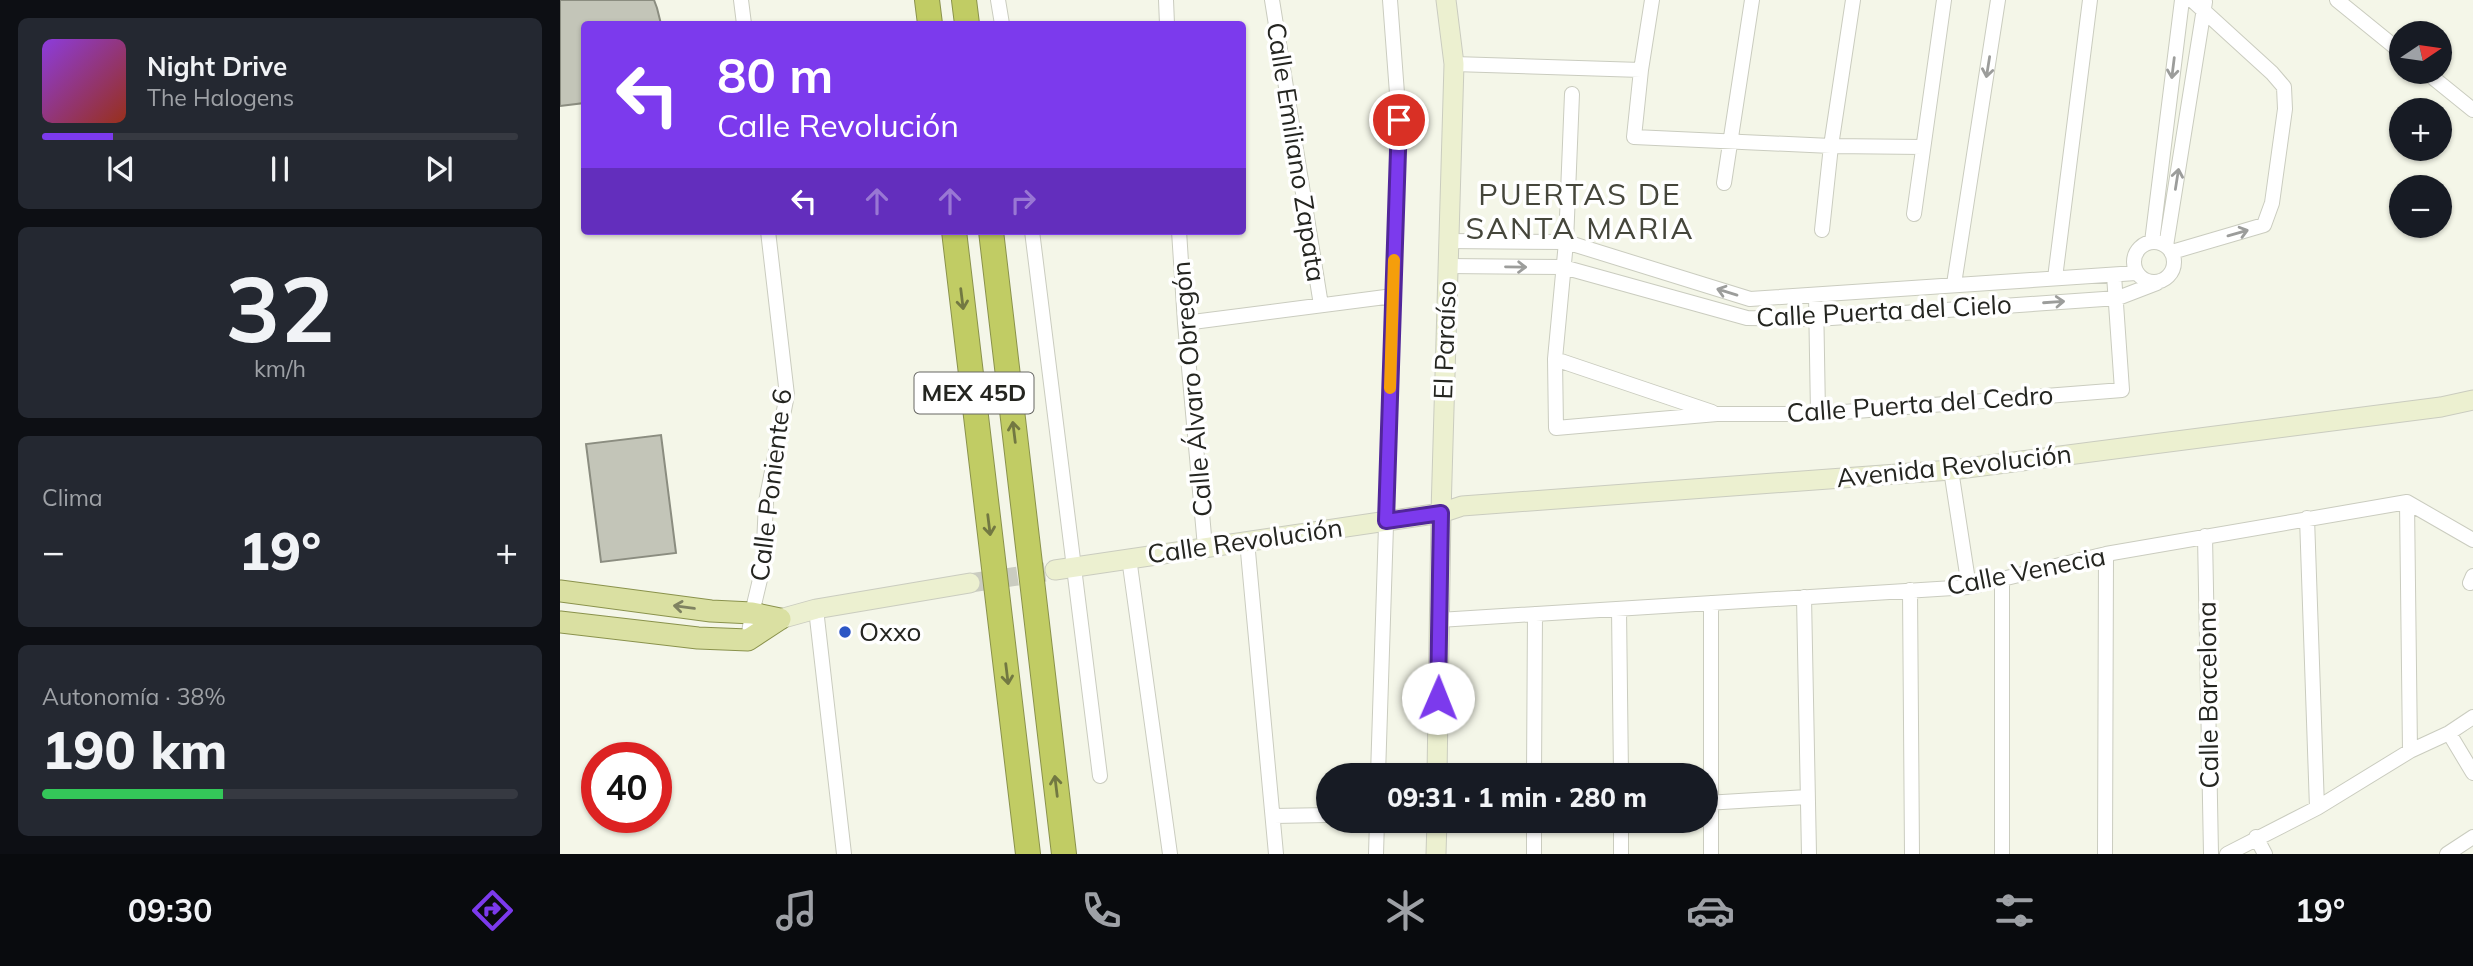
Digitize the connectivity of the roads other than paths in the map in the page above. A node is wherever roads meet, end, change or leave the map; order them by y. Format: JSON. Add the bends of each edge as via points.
{"nodes":[{"id":1,"x":741,"y":0,"type":"edge"},
{"id":2,"x":927,"y":0,"type":"edge"},
{"id":3,"x":964,"y":0,"type":"edge"},
{"id":4,"x":998,"y":0,"type":"edge"},
{"id":5,"x":1166,"y":0,"type":"edge"},
{"id":6,"x":1272,"y":0,"type":"edge"},
{"id":7,"x":1390,"y":0,"type":"edge"},
{"id":8,"x":1446,"y":0,"type":"edge"},
{"id":9,"x":1652,"y":0,"type":"edge"},
{"id":10,"x":1752,"y":0,"type":"edge"},
{"id":11,"x":1853,"y":0,"type":"edge"},
{"id":12,"x":1944,"y":0,"type":"edge"},
{"id":13,"x":1998,"y":0,"type":"edge"},
{"id":14,"x":2091,"y":0,"type":"edge"},
{"id":15,"x":2182,"y":0,"type":"edge"},
{"id":16,"x":2337,"y":0,"type":"edge"},
{"id":17,"x":2201,"y":3,"type":"edge"},
{"id":18,"x":744,"y":21,"type":"edge"},
{"id":19,"x":930,"y":21,"type":"edge"},
{"id":20,"x":967,"y":21,"type":"edge"},
{"id":21,"x":1002,"y":21,"type":"edge"},
{"id":22,"x":1167,"y":21,"type":"edge"},
{"id":23,"x":2389,"y":42,"type":"edge"},
{"id":24,"x":1454,"y":64,"type":"junction"},
{"id":25,"x":1641,"y":70,"type":"junction"},
{"id":26,"x":2441,"y":84,"type":"edge"},
{"id":27,"x":1572,"y":94,"type":"dead end"},
{"id":28,"x":2473,"y":109,"type":"edge"},
{"id":29,"x":1730,"y":141,"type":"junction"},
{"id":30,"x":1831,"y":146,"type":"junction"},
{"id":31,"x":1923,"y":147,"type":"junction"},
{"id":32,"x":1724,"y":184,"type":"dead end"},
{"id":33,"x":1914,"y":214,"type":"dead end"},
{"id":34,"x":1822,"y":230,"type":"dead end"},
{"id":35,"x":768,"y":235,"type":"edge"},
{"id":36,"x":954,"y":235,"type":"edge"},
{"id":37,"x":991,"y":235,"type":"edge"},
{"id":38,"x":1032,"y":235,"type":"edge"},
{"id":39,"x":1179,"y":235,"type":"edge"},
{"id":40,"x":1448,"y":242,"type":"junction"},
{"id":41,"x":1566,"y":242,"type":"junction"},
{"id":42,"x":2163,"y":247,"type":"junction"},
{"id":43,"x":1447,"y":265,"type":"junction"},
{"id":44,"x":1563,"y":267,"type":"junction"},
{"id":45,"x":2136,"y":272,"type":"junction"},
{"id":46,"x":2114,"y":275,"type":"junction"},
{"id":47,"x":2054,"y":278,"type":"junction"},
{"id":48,"x":2157,"y":283,"type":"junction"},
{"id":49,"x":1954,"y":284,"type":"junction"},
{"id":50,"x":1393,"y":296,"type":"junction"},
{"id":51,"x":1816,"y":296,"type":"junction"},
{"id":52,"x":2118,"y":298,"type":"junction"},
{"id":53,"x":1321,"y":304,"type":"junction"},
{"id":54,"x":1817,"y":319,"type":"junction"},
{"id":55,"x":1185,"y":323,"type":"junction"},
{"id":56,"x":1555,"y":359,"type":"junction"},
{"id":57,"x":2473,"y":400,"type":"edge"},
{"id":58,"x":1717,"y":414,"type":"junction"},
{"id":59,"x":1818,"y":414,"type":"junction"},
{"id":60,"x":1951,"y":470,"type":"junction"},
{"id":61,"x":2407,"y":502,"type":"junction"},
{"id":62,"x":1438,"y":513,"type":"junction"},
{"id":63,"x":2307,"y":518,"type":"junction"},
{"id":64,"x":1391,"y":520,"type":"junction"},
{"id":65,"x":2204,"y":537,"type":"junction"},
{"id":66,"x":2473,"y":540,"type":"edge"},
{"id":67,"x":1247,"y":541,"type":"junction"},
{"id":68,"x":1205,"y":547,"type":"junction"},
{"id":69,"x":2106,"y":554,"type":"junction"},
{"id":70,"x":1129,"y":558,"type":"junction"},
{"id":71,"x":1064,"y":569,"type":"junction"},
{"id":72,"x":2002,"y":579,"type":"junction"},
{"id":73,"x":970,"y":583,"type":"tunnel mouth"},
{"id":74,"x":1969,"y":587,"type":"junction"},
{"id":75,"x":1910,"y":590,"type":"junction"},
{"id":76,"x":560,"y":591,"type":"edge"},
{"id":77,"x":1804,"y":597,"type":"junction"},
{"id":78,"x":1711,"y":603,"type":"junction"},
{"id":79,"x":816,"y":609,"type":"junction"},
{"id":80,"x":1619,"y":609,"type":"junction"},
{"id":81,"x":752,"y":613,"type":"junction"},
{"id":82,"x":1535,"y":614,"type":"junction"},
{"id":83,"x":780,"y":619,"type":"junction"},
{"id":84,"x":1439,"y":620,"type":"junction"},
{"id":85,"x":560,"y":622,"type":"edge"},
{"id":86,"x":748,"y":640,"type":"junction"},
{"id":87,"x":2473,"y":717,"type":"edge"},
{"id":88,"x":2449,"y":733,"type":"junction"},
{"id":89,"x":2410,"y":751,"type":"junction"},
{"id":90,"x":1379,"y":763,"type":"edge"},
{"id":91,"x":1437,"y":763,"type":"edge"},
{"id":92,"x":1534,"y":763,"type":"edge"},
{"id":93,"x":1620,"y":763,"type":"edge"},
{"id":94,"x":1709,"y":763,"type":"edge"},
{"id":95,"x":2473,"y":773,"type":"edge"},
{"id":96,"x":1100,"y":776,"type":"dead end"},
{"id":97,"x":1807,"y":797,"type":"junction"},
{"id":98,"x":1718,"y":802,"type":"edge"},
{"id":99,"x":2317,"y":808,"type":"junction"},
{"id":100,"x":1316,"y":815,"type":"edge"},
{"id":101,"x":1274,"y":816,"type":"junction"},
{"id":102,"x":1377,"y":833,"type":"edge"},
{"id":103,"x":1437,"y":833,"type":"edge"},
{"id":104,"x":1534,"y":833,"type":"edge"},
{"id":105,"x":1621,"y":833,"type":"edge"},
{"id":106,"x":1710,"y":833,"type":"edge"},
{"id":107,"x":2256,"y":837,"type":"junction"},
{"id":108,"x":2473,"y":837,"type":"edge"},
{"id":109,"x":844,"y":854,"type":"edge"},
{"id":110,"x":1028,"y":854,"type":"edge"},
{"id":111,"x":1065,"y":854,"type":"edge"},
{"id":112,"x":1170,"y":854,"type":"edge"},
{"id":113,"x":1276,"y":854,"type":"edge"},
{"id":114,"x":1376,"y":854,"type":"edge"},
{"id":115,"x":1436,"y":854,"type":"edge"},
{"id":116,"x":1534,"y":854,"type":"edge"},
{"id":117,"x":1621,"y":854,"type":"edge"},
{"id":118,"x":1711,"y":854,"type":"edge"},
{"id":119,"x":1809,"y":854,"type":"edge"},
{"id":120,"x":1912,"y":854,"type":"edge"},
{"id":121,"x":2001,"y":854,"type":"edge"},
{"id":122,"x":2105,"y":854,"type":"edge"},
{"id":123,"x":2211,"y":854,"type":"edge"},
{"id":124,"x":2227,"y":854,"type":"edge"},
{"id":125,"x":2266,"y":854,"type":"edge"},
{"id":126,"x":2446,"y":854,"type":"edge"}],
"edges":[{"from":1,"to":18,"type":"street"},
{"from":2,"to":19,"type":"highway"},
{"from":3,"to":20,"type":"highway"},
{"from":4,"to":21,"type":"street"},
{"from":5,"to":22,"type":"street"},
{"from":6,"to":53,"type":"street","name":"Calle Emiliano Zapata"},
{"from":7,"to":50,"type":"street","via":[[1399,120]]},
{"from":8,"to":24,"type":"main road","name":"El Paraíso"},
{"from":9,"to":25,"type":"street"},
{"from":10,"to":29,"type":"street"},
{"from":11,"to":30,"type":"street"},
{"from":12,"to":31,"type":"street"},
{"from":13,"to":49,"type":"street","one_way":true},
{"from":14,"to":47,"type":"street"},
{"from":15,"to":42,"type":"street","one_way":true},
{"from":16,"to":23,"type":"street"},
{"from":42,"to":17,"type":"street","one_way":true},
{"from":42,"to":17,"type":"street","one_way":true,"via":[[2264,225],[2272,204],[2284,87]]},
{"from":24,"to":25,"type":"street"},
{"from":24,"to":40,"type":"main road","name":"El Paraíso"},
{"from":25,"to":29,"type":"street","via":[[1634,137]]},
{"from":26,"to":28,"type":"street"},
{"from":27,"to":41,"type":"street"},
{"from":29,"to":30,"type":"street"},
{"from":29,"to":32,"type":"street"},
{"from":30,"to":31,"type":"street"},
{"from":30,"to":34,"type":"street"},
{"from":31,"to":33,"type":"street"},
{"from":35,"to":81,"type":"street","name":"Calle Poniente 6","via":[[787,395],[766,502],[763,567]]},
{"from":36,"to":110,"type":"highway","number":"MEX 45D","one_way":true},
{"from":111,"to":37,"type":"highway","number":"MEX 45D","one_way":true},
{"from":38,"to":71,"type":"street"},
{"from":39,"to":55,"type":"street","name":"Calle Álvaro Obregón"},
{"from":40,"to":41,"type":"street","name":"Calle Puerta del Cielo"},
{"from":40,"to":43,"type":"main road","name":"El Paraíso"},
{"from":41,"to":44,"type":"street"},
{"from":51,"to":41,"type":"street","name":"Calle Puerta del Cielo","one_way":true,"via":[[1750,299]]},
{"from":42,"to":45,"type":"street","via":[[2142,246],[2135,254]]},
{"from":42,"to":48,"type":"street","via":[[2172,271]]},
{"from":43,"to":44,"type":"street","name":"Calle Puerta del Cielo","one_way":true},
{"from":43,"to":62,"type":"main road","name":"El Paraíso"},
{"from":44,"to":54,"type":"street","name":"Calle Puerta del Cielo","via":[[1747,318]]},
{"from":44,"to":56,"type":"street"},
{"from":45,"to":46,"type":"street","name":"Calle Puerta del Cielo"},
{"from":45,"to":48,"type":"street","via":[[2145,281]]},
{"from":46,"to":47,"type":"street","name":"Calle Puerta del Cielo"},
{"from":46,"to":52,"type":"street"},
{"from":47,"to":49,"type":"street","name":"Calle Puerta del Cielo"},
{"from":48,"to":52,"type":"street","name":"Calle Puerta del Cielo"},
{"from":49,"to":51,"type":"street","name":"Calle Puerta del Cielo"},
{"from":50,"to":53,"type":"street","name":"Calle Emiliano Zapata"},
{"from":50,"to":64,"type":"street"},
{"from":51,"to":54,"type":"street"},
{"from":54,"to":52,"type":"street","name":"Calle Puerta del Cielo","one_way":true},
{"from":52,"to":59,"type":"street","name":"Calle Puerta del Cedro","via":[[2122,390]]},
{"from":53,"to":55,"type":"street","name":"Calle Emiliano Zapata"},
{"from":54,"to":59,"type":"street"},
{"from":55,"to":68,"type":"street","name":"Calle Álvaro Obregón"},
{"from":56,"to":58,"type":"street","name":"Calle Puerta del Cedro"},
{"from":56,"to":58,"type":"street","name":"Calle Puerta del Cedro","via":[[1556,428]]},
{"from":57,"to":60,"type":"main road","name":"Avenida Revolución"},
{"from":58,"to":59,"type":"street","name":"Calle Puerta del Cedro"},
{"from":60,"to":62,"type":"main road","name":"Avenida Revolución","via":[[1462,506]]},
{"from":60,"to":74,"type":"street"},
{"from":61,"to":63,"type":"street","name":"Calle Venecia"},
{"from":61,"to":66,"type":"street"},
{"from":61,"to":89,"type":"street"},
{"from":62,"to":64,"type":"main road","name":"Calle Revolución"},
{"from":62,"to":84,"type":"main road","name":"El Paraíso"},
{"from":63,"to":65,"type":"street","name":"Calle Venecia"},
{"from":63,"to":99,"type":"street"},
{"from":64,"to":67,"type":"main road","name":"Calle Revolución"},
{"from":64,"to":90,"type":"street"},
{"from":65,"to":69,"type":"street","name":"Calle Venecia"},
{"from":65,"to":123,"type":"street","name":"Calle Barcelona"},
{"from":67,"to":68,"type":"main road","name":"Calle Revolución"},
{"from":67,"to":101,"type":"street"},
{"from":68,"to":70,"type":"main road","name":"Calle Revolución"},
{"from":69,"to":72,"type":"street","name":"Calle Venecia"},
{"from":69,"to":122,"type":"street"},
{"from":70,"to":71,"type":"main road","name":"Calle Revolución"},
{"from":70,"to":112,"type":"street"},
{"from":71,"to":96,"type":"street"},
{"from":72,"to":74,"type":"street","name":"Calle Venecia"},
{"from":72,"to":121,"type":"street"},
{"from":73,"to":79,"type":"main road"},
{"from":74,"to":75,"type":"street","name":"Calle Venecia"},
{"from":75,"to":77,"type":"street","name":"Calle Venecia"},
{"from":75,"to":120,"type":"street"},
{"from":81,"to":76,"type":"main road","one_way":true},
{"from":77,"to":78,"type":"street","name":"Calle Venecia"},
{"from":77,"to":97,"type":"street"},
{"from":78,"to":80,"type":"street","name":"Calle Venecia"},
{"from":78,"to":94,"type":"street"},
{"from":79,"to":83,"type":"main road"},
{"from":79,"to":109,"type":"street"},
{"from":80,"to":82,"type":"street","name":"Calle Venecia"},
{"from":80,"to":93,"type":"street"},
{"from":81,"to":83,"type":"main road"},
{"from":81,"to":86,"type":"street","name":"Calle Poniente 6"},
{"from":82,"to":84,"type":"street","name":"Calle Venecia"},
{"from":82,"to":92,"type":"street"},
{"from":83,"to":86,"type":"main road"},
{"from":84,"to":91,"type":"main road","name":"El Paraíso"},
{"from":85,"to":86,"type":"main road"},
{"from":87,"to":88,"type":"street"},
{"from":88,"to":89,"type":"street"},
{"from":88,"to":95,"type":"street"},
{"from":89,"to":99,"type":"street"},
{"from":97,"to":98,"type":"street"},
{"from":97,"to":119,"type":"street"},
{"from":99,"to":107,"type":"street"},
{"from":100,"to":101,"type":"street"},
{"from":101,"to":113,"type":"street"},
{"from":102,"to":114,"type":"street"},
{"from":103,"to":115,"type":"main road"},
{"from":104,"to":116,"type":"street"},
{"from":105,"to":117,"type":"street"},
{"from":106,"to":118,"type":"street"},
{"from":107,"to":124,"type":"street"},
{"from":107,"to":125,"type":"street"},
{"from":108,"to":126,"type":"street"}]}
